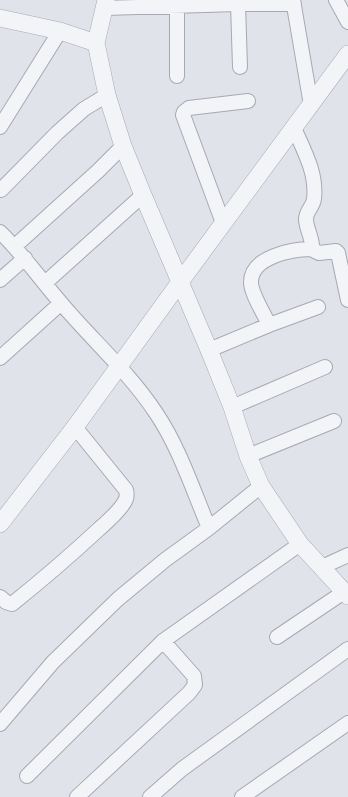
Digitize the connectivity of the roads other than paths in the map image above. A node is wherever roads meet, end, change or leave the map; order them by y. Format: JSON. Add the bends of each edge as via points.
{"nodes":[{"id":1,"x":336,"y":0,"type":"edge"},
{"id":2,"x":294,"y":2,"type":"edge"},
{"id":3,"x":105,"y":4,"type":"edge"},
{"id":4,"x":238,"y":4,"type":"junction"},
{"id":5,"x":177,"y":5,"type":"junction"},
{"id":6,"x":0,"y":18,"type":"edge"},
{"id":7,"x":348,"y":22,"type":"edge"},
{"id":8,"x":60,"y":31,"type":"junction"},
{"id":9,"x":96,"y":43,"type":"junction"},
{"id":10,"x":348,"y":54,"type":"edge"},
{"id":11,"x":240,"y":67,"type":"dead end"},
{"id":12,"x":177,"y":76,"type":"dead end"},
{"id":13,"x":106,"y":95,"type":"junction"},
{"id":14,"x":248,"y":101,"type":"dead end"},
{"id":15,"x":311,"y":105,"type":"junction"},
{"id":16,"x":1,"y":123,"type":"edge"},
{"id":17,"x":294,"y":128,"type":"junction"},
{"id":18,"x":124,"y":146,"type":"junction"},
{"id":19,"x":1,"y":190,"type":"dead end"},
{"id":20,"x":142,"y":195,"type":"junction"},
{"id":21,"x":223,"y":223,"type":"junction"},
{"id":22,"x":0,"y":232,"type":"edge"},
{"id":23,"x":16,"y":246,"type":"junction"},
{"id":24,"x":311,"y":249,"type":"junction"},
{"id":25,"x":25,"y":258,"type":"junction"},
{"id":26,"x":0,"y":280,"type":"edge"},
{"id":27,"x":180,"y":282,"type":"junction"},
{"id":28,"x":45,"y":283,"type":"junction"},
{"id":29,"x":348,"y":300,"type":"edge"},
{"id":30,"x":60,"y":303,"type":"junction"},
{"id":31,"x":318,"y":306,"type":"dead end"},
{"id":32,"x":269,"y":325,"type":"junction"},
{"id":33,"x":209,"y":350,"type":"junction"},
{"id":34,"x":0,"y":358,"type":"edge"},
{"id":35,"x":120,"y":366,"type":"junction"},
{"id":36,"x":326,"y":367,"type":"dead end"},
{"id":37,"x":232,"y":407,"type":"junction"},
{"id":38,"x":334,"y":421,"type":"dead end"},
{"id":39,"x":75,"y":427,"type":"junction"},
{"id":40,"x":248,"y":456,"type":"junction"},
{"id":41,"x":261,"y":486,"type":"junction"},
{"id":42,"x":3,"y":515,"type":"edge"},
{"id":43,"x":209,"y":528,"type":"junction"},
{"id":44,"x":300,"y":544,"type":"junction"},
{"id":45,"x":348,"y":555,"type":"edge"},
{"id":46,"x":322,"y":567,"type":"junction"},
{"id":47,"x":346,"y":594,"type":"edge"},
{"id":48,"x":0,"y":597,"type":"edge"},
{"id":49,"x":277,"y":637,"type":"dead end"},
{"id":50,"x":163,"y":641,"type":"junction"},
{"id":51,"x":348,"y":649,"type":"edge"},
{"id":52,"x":348,"y":722,"type":"edge"},
{"id":53,"x":0,"y":724,"type":"edge"},
{"id":54,"x":27,"y":776,"type":"dead end"},
{"id":55,"x":77,"y":797,"type":"edge"},
{"id":56,"x":150,"y":797,"type":"edge"},
{"id":57,"x":242,"y":797,"type":"edge"}],
"edges":[{"from":1,"to":7,"type":"street"},
{"from":2,"to":4,"type":"street"},
{"from":2,"to":15,"type":"street"},
{"from":3,"to":5,"type":"street"},
{"from":3,"to":9,"type":"street"},
{"from":4,"to":5,"type":"street"},
{"from":4,"to":11,"type":"street"},
{"from":5,"to":12,"type":"street"},
{"from":6,"to":8,"type":"street"},
{"from":8,"to":9,"type":"street"},
{"from":8,"to":16,"type":"street"},
{"from":9,"to":13,"type":"street"},
{"from":10,"to":15,"type":"street"},
{"from":13,"to":18,"type":"street"},
{"from":13,"to":19,"type":"street","via":[[84,109],[57,133]]},
{"from":14,"to":21,"type":"street","via":[[189,108],[183,115]]},
{"from":15,"to":17,"type":"street"},
{"from":17,"to":21,"type":"street"},
{"from":17,"to":24,"type":"street","via":[[314,177],[314,202],[306,217],[312,242]]},
{"from":18,"to":20,"type":"street"},
{"from":18,"to":23,"type":"street"},
{"from":20,"to":27,"type":"street"},
{"from":20,"to":28,"type":"street"},
{"from":21,"to":27,"type":"street"},
{"from":22,"to":23,"type":"street"},
{"from":23,"to":25,"type":"street"},
{"from":24,"to":29,"type":"street","via":[[319,253],[336,251]]},
{"from":24,"to":32,"type":"street","via":[[300,249],[270,257],[251,278],[252,290]]},
{"from":25,"to":26,"type":"street"},
{"from":25,"to":28,"type":"street"},
{"from":27,"to":33,"type":"street"},
{"from":27,"to":35,"type":"street"},
{"from":28,"to":30,"type":"street"},
{"from":30,"to":34,"type":"street"},
{"from":30,"to":35,"type":"street"},
{"from":31,"to":32,"type":"street"},
{"from":32,"to":33,"type":"street"},
{"from":33,"to":37,"type":"street"},
{"from":35,"to":39,"type":"street"},
{"from":35,"to":43,"type":"street","via":[[163,425]]},
{"from":36,"to":37,"type":"street"},
{"from":37,"to":40,"type":"street"},
{"from":38,"to":40,"type":"street"},
{"from":39,"to":42,"type":"street"},
{"from":39,"to":48,"type":"street","via":[[126,490],[127,497],[109,520],[12,604]]},
{"from":40,"to":41,"type":"street"},
{"from":41,"to":43,"type":"street"},
{"from":41,"to":44,"type":"street"},
{"from":43,"to":53,"type":"street","via":[[165,560],[118,600],[53,662]]},
{"from":44,"to":46,"type":"street"},
{"from":44,"to":50,"type":"street"},
{"from":45,"to":46,"type":"street"},
{"from":46,"to":47,"type":"street"},
{"from":47,"to":49,"type":"street"},
{"from":50,"to":54,"type":"street"},
{"from":50,"to":55,"type":"street","via":[[194,676],[195,685]]},
{"from":51,"to":56,"type":"street","via":[[182,769]]},
{"from":52,"to":57,"type":"street"}]}
